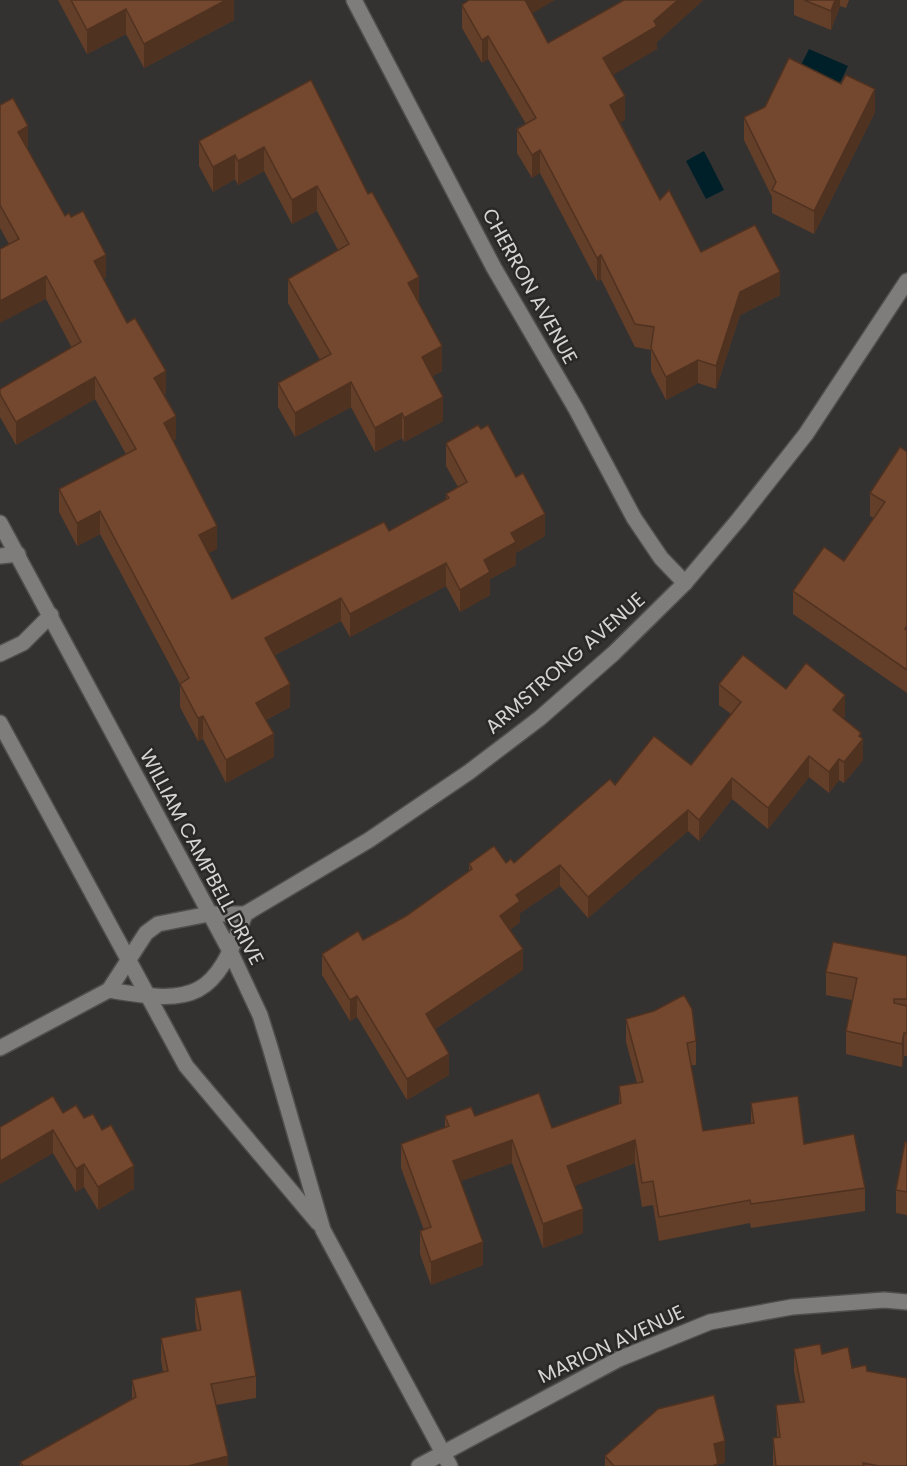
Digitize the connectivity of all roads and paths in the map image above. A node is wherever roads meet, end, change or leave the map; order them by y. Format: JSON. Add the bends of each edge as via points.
{"nodes":[{"id":1,"x":354,"y":0,"type":"edge"},
{"id":2,"x":907,"y":281,"type":"edge"},
{"id":3,"x":0,"y":523,"type":"edge"},
{"id":4,"x":18,"y":554,"type":"junction"},
{"id":5,"x":0,"y":556,"type":"edge"},
{"id":6,"x":685,"y":583,"type":"junction"},
{"id":7,"x":51,"y":615,"type":"junction"},
{"id":8,"x":0,"y":654,"type":"edge"},
{"id":9,"x":0,"y":723,"type":"edge"},
{"id":10,"x":209,"y":914,"type":"junction"},
{"id":11,"x":244,"y":914,"type":"junction"},
{"id":12,"x":231,"y":953,"type":"junction"},
{"id":13,"x":127,"y":959,"type":"junction"},
{"id":14,"x":109,"y":990,"type":"junction"},
{"id":15,"x":147,"y":997,"type":"junction"},
{"id":16,"x":0,"y":1048,"type":"edge"},
{"id":17,"x":323,"y":1230,"type":"junction"},
{"id":18,"x":907,"y":1302,"type":"edge"},
{"id":19,"x":447,"y":1459,"type":"edge"},
{"id":20,"x":419,"y":1466,"type":"edge"}],
"edges":[{"from":1,"to":6,"type":"street","name":"CHERRON AVENUE","via":[[494,268],[634,518],[661,558]]},
{"from":2,"to":6,"type":"street","name":"ARMSTRONG AVENUE","via":[[806,434]]},
{"from":3,"to":4,"type":"street","name":"WILLIAM CAMPBELL DRIVE"},
{"from":4,"to":5,"type":"street"},
{"from":4,"to":7,"type":"street","name":"WILLIAM CAMPBELL DRIVE"},
{"from":6,"to":11,"type":"street","name":"ARMSTRONG AVENUE","via":[[606,661],[469,772],[369,840]]},
{"from":7,"to":8,"type":"street","via":[[23,643]]},
{"from":7,"to":10,"type":"street","name":"WILLIAM CAMPBELL DRIVE"},
{"from":9,"to":13,"type":"street","name":"WILLIAM CAMPBELL DRIVE"},
{"from":10,"to":11,"type":"street"},
{"from":10,"to":12,"type":"street","name":"WILLIAM CAMPBELL DRIVE"},
{"from":10,"to":13,"type":"street","via":[[158,924],[146,933]]},
{"from":11,"to":12,"type":"street"},
{"from":12,"to":15,"type":"street","via":[[197,992],[172,998]]},
{"from":12,"to":17,"type":"street","name":"WILLIAM CAMPBELL DRIVE","via":[[267,1036]]},
{"from":13,"to":14,"type":"street"},
{"from":13,"to":15,"type":"street","name":"WILLIAM CAMPBELL DRIVE"},
{"from":14,"to":15,"type":"street"},
{"from":14,"to":16,"type":"street"},
{"from":15,"to":17,"type":"street","name":"WILLIAM CAMPBELL DRIVE","via":[[186,1066]]},
{"from":17,"to":19,"type":"street","name":"WILLIAM CAMPBELL DRIVE"},
{"from":18,"to":19,"type":"street","name":"MARION AVENUE","via":[[792,1307],[710,1322],[619,1359]]},
{"from":19,"to":20,"type":"street","name":"MARION AVENUE"}]}
